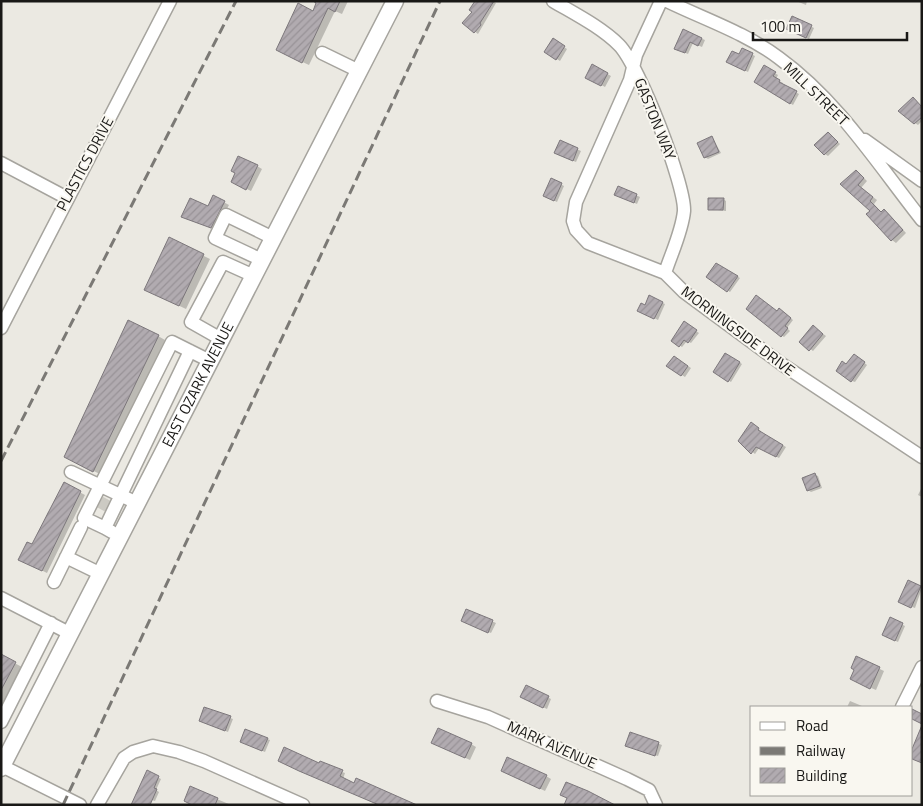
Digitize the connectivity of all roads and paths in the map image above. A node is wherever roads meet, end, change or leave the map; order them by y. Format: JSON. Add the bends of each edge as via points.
{"nodes":[{"id":1,"x":170,"y":1,"type":"edge"},
{"id":2,"x":395,"y":1,"type":"edge"},
{"id":3,"x":553,"y":1,"type":"edge"},
{"id":4,"x":661,"y":1,"type":"edge"},
{"id":5,"x":667,"y":1,"type":"edge"},
{"id":6,"x":322,"y":53,"type":"dead end"},
{"id":7,"x":635,"y":66,"type":"junction"},
{"id":8,"x":359,"y":72,"type":"junction"},
{"id":9,"x":857,"y":134,"type":"junction"},
{"id":10,"x":1,"y":163,"type":"edge"},
{"id":11,"x":922,"y":180,"type":"edge"},
{"id":12,"x":67,"y":198,"type":"junction"},
{"id":13,"x":922,"y":220,"type":"edge"},
{"id":14,"x":273,"y":238,"type":"junction"},
{"id":15,"x":262,"y":260,"type":"junction"},
{"id":16,"x":665,"y":274,"type":"junction"},
{"id":17,"x":254,"y":276,"type":"junction"},
{"id":18,"x":1,"y":328,"type":"edge"},
{"id":19,"x":221,"y":339,"type":"junction"},
{"id":20,"x":190,"y":351,"type":"junction"},
{"id":21,"x":210,"y":361,"type":"junction"},
{"id":22,"x":172,"y":393,"type":"junction"},
{"id":23,"x":190,"y":401,"type":"junction"},
{"id":24,"x":157,"y":423,"type":"junction"},
{"id":25,"x":174,"y":432,"type":"junction"},
{"id":26,"x":922,"y":457,"type":"edge"},
{"id":27,"x":71,"y":472,"type":"dead end"},
{"id":28,"x":129,"y":475,"type":"junction"},
{"id":29,"x":100,"y":484,"type":"junction"},
{"id":30,"x":147,"y":484,"type":"junction"},
{"id":31,"x":120,"y":494,"type":"junction"},
{"id":32,"x":137,"y":503,"type":"junction"},
{"id":33,"x":105,"y":504,"type":"junction"},
{"id":34,"x":81,"y":526,"type":"dead end"},
{"id":35,"x":105,"y":528,"type":"junction"},
{"id":36,"x":120,"y":537,"type":"junction"},
{"id":37,"x":66,"y":557,"type":"junction"},
{"id":38,"x":101,"y":574,"type":"junction"},
{"id":39,"x":54,"y":582,"type":"dead end"},
{"id":40,"x":1,"y":598,"type":"edge"},
{"id":41,"x":51,"y":623,"type":"junction"},
{"id":42,"x":70,"y":634,"type":"junction"},
{"id":43,"x":922,"y":667,"type":"edge"},
{"id":44,"x":20,"y":685,"type":"junction"},
{"id":45,"x":38,"y":696,"type":"junction"},
{"id":46,"x":437,"y":701,"type":"dead end"},
{"id":47,"x":902,"y":706,"type":"edge"},
{"id":48,"x":1,"y":722,"type":"edge"},
{"id":49,"x":2,"y":767,"type":"edge"},
{"id":50,"x":80,"y":805,"type":"edge"},
{"id":51,"x":97,"y":805,"type":"edge"},
{"id":52,"x":303,"y":805,"type":"edge"},
{"id":53,"x":656,"y":805,"type":"edge"}],
"edges":[{"from":1,"to":12,"type":"street","name":"PLASTICS DRIVE"},
{"from":2,"to":8,"type":"main road","name":"EAST OZARK AVENUE"},
{"from":3,"to":7,"type":"street","name":"GASTON WAY","via":[[607,35]]},
{"from":4,"to":7,"type":"street","via":[[636,55]]},
{"from":5,"to":9,"type":"street","name":"MILL STREET","via":[[778,57],[818,91]]},
{"from":6,"to":8,"type":"street"},
{"from":7,"to":16,"type":"street","name":"GASTON WAY","via":[[674,166],[683,199],[682,222]]},
{"from":7,"to":16,"type":"street","name":"MORNINGSIDE DRIVE","via":[[576,202],[573,221],[576,230],[588,243]]},
{"from":8,"to":14,"type":"main road","name":"EAST OZARK AVENUE"},
{"from":9,"to":11,"type":"street","name":"MILL STREET"},
{"from":9,"to":13,"type":"street","name":"MILL STREET"},
{"from":10,"to":12,"type":"street"},
{"from":12,"to":18,"type":"street","name":"PLASTICS DRIVE"},
{"from":14,"to":15,"type":"main road","name":"EAST OZARK AVENUE"},
{"from":14,"to":15,"type":"street","via":[[226,215],[215,238]]},
{"from":15,"to":17,"type":"main road","name":"EAST OZARK AVENUE"},
{"from":16,"to":26,"type":"street","name":"MORNINGSIDE DRIVE","via":[[684,292],[784,365]]},
{"from":17,"to":19,"type":"main road","name":"EAST OZARK AVENUE"},
{"from":17,"to":19,"type":"street","via":[[223,262],[191,322]]},
{"from":19,"to":21,"type":"main road","name":"EAST OZARK AVENUE"},
{"from":20,"to":21,"type":"street"},
{"from":20,"to":22,"type":"street"},
{"from":20,"to":29,"type":"street","via":[[172,342]]},
{"from":21,"to":23,"type":"main road","name":"EAST OZARK AVENUE"},
{"from":22,"to":23,"type":"street"},
{"from":22,"to":24,"type":"street"},
{"from":23,"to":25,"type":"main road","name":"EAST OZARK AVENUE"},
{"from":24,"to":25,"type":"street"},
{"from":24,"to":28,"type":"street"},
{"from":25,"to":30,"type":"main road","name":"EAST OZARK AVENUE"},
{"from":27,"to":29,"type":"street"},
{"from":28,"to":30,"type":"street"},
{"from":28,"to":31,"type":"street"},
{"from":29,"to":31,"type":"street"},
{"from":29,"to":33,"type":"street"},
{"from":30,"to":32,"type":"main road","name":"EAST OZARK AVENUE"},
{"from":31,"to":32,"type":"street"},
{"from":31,"to":33,"type":"street"},
{"from":32,"to":36,"type":"main road","name":"EAST OZARK AVENUE"},
{"from":33,"to":35,"type":"street"},
{"from":33,"to":35,"type":"street","via":[[84,518]]},
{"from":34,"to":37,"type":"street"},
{"from":35,"to":36,"type":"street"},
{"from":36,"to":38,"type":"main road","name":"EAST OZARK AVENUE"},
{"from":37,"to":38,"type":"street"},
{"from":37,"to":39,"type":"street"},
{"from":38,"to":42,"type":"main road","name":"EAST OZARK AVENUE"},
{"from":40,"to":41,"type":"street"},
{"from":41,"to":42,"type":"street"},
{"from":41,"to":44,"type":"street"},
{"from":42,"to":45,"type":"main road","name":"EAST OZARK AVENUE"},
{"from":43,"to":47,"type":"street"},
{"from":44,"to":45,"type":"street"},
{"from":44,"to":48,"type":"street"},
{"from":45,"to":49,"type":"main road","name":"EAST OZARK AVENUE"},
{"from":46,"to":53,"type":"street","name":"MARK AVENUE","via":[[488,717],[627,779],[649,790]]},
{"from":49,"to":50,"type":"street"},
{"from":51,"to":52,"type":"street","via":[[124,758],[153,746],[204,761]]}]}
